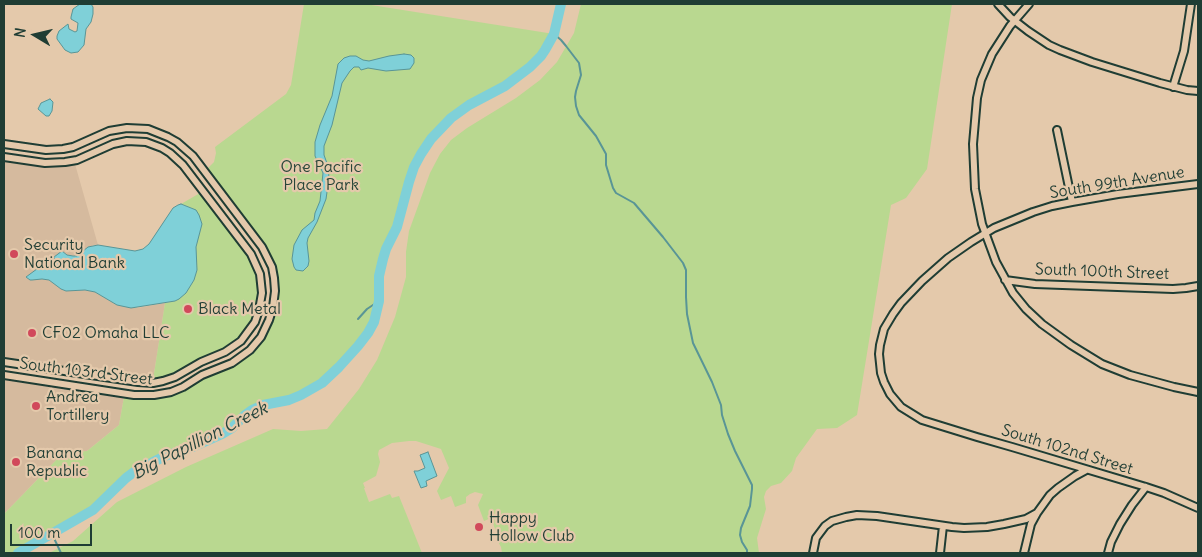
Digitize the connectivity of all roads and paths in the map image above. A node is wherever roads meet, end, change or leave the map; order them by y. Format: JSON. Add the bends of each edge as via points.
{"nodes":[{"id":1,"x":998,"y":4,"type":"edge"},
{"id":2,"x":1029,"y":4,"type":"edge"},
{"id":3,"x":1191,"y":4,"type":"edge"},
{"id":4,"x":1015,"y":20,"type":"junction"},
{"id":5,"x":1173,"y":87,"type":"junction"},
{"id":6,"x":1198,"y":91,"type":"edge"},
{"id":7,"x":1057,"y":130,"type":"dead end"},
{"id":8,"x":4,"y":144,"type":"edge"},
{"id":9,"x":4,"y":157,"type":"edge"},
{"id":10,"x":1198,"y":184,"type":"edge"},
{"id":11,"x":1072,"y":202,"type":"junction"},
{"id":12,"x":986,"y":234,"type":"junction"},
{"id":13,"x":1005,"y":280,"type":"junction"},
{"id":14,"x":1198,"y":286,"type":"edge"},
{"id":15,"x":4,"y":362,"type":"edge"},
{"id":16,"x":4,"y":375,"type":"edge"},
{"id":17,"x":1198,"y":392,"type":"edge"},
{"id":18,"x":926,"y":421,"type":"joint"},
{"id":19,"x":1086,"y":470,"type":"junction"},
{"id":20,"x":1146,"y":487,"type":"junction"},
{"id":21,"x":1198,"y":508,"type":"edge"},
{"id":22,"x":1037,"y":513,"type":"junction"},
{"id":23,"x":944,"y":526,"type":"junction"},
{"id":24,"x":813,"y":553,"type":"edge"},
{"id":25,"x":940,"y":553,"type":"edge"},
{"id":26,"x":1024,"y":553,"type":"edge"},
{"id":27,"x":1108,"y":553,"type":"edge"}],
"edges":[{"from":1,"to":4,"type":"street"},
{"from":2,"to":4,"type":"street"},
{"from":3,"to":5,"type":"street","via":[[1184,51]]},
{"from":4,"to":5,"type":"street","via":[[1060,50]]},
{"from":4,"to":12,"type":"street","via":[[992,54],[981,80],[978,98],[974,171]]},
{"from":5,"to":6,"type":"street"},
{"from":7,"to":11,"type":"street"},
{"from":8,"to":16,"type":"street","name":"South 103rd Street","via":[[63,149],[109,131],[131,128],[158,132],[193,156],[262,247],[270,261],[275,285],[270,320],[253,347],[224,367],[165,394],[134,395]]},
{"from":9,"to":15,"type":"street","name":"South 103rd Street","via":[[45,163],[65,162],[127,141],[146,142],[162,148],[183,165],[251,254],[262,286],[257,316],[245,336],[225,352],[163,381],[138,382]]},
{"from":10,"to":11,"type":"street","name":"South 99th Avenue"},
{"from":11,"to":12,"type":"street","name":"South 99th Avenue","via":[[1033,212]]},
{"from":12,"to":13,"type":"street"},
{"from":12,"to":18,"type":"street","name":"South 99th Avenue","via":[[948,258],[922,281],[892,314],[882,337],[880,364],[890,394],[901,407]]},
{"from":13,"to":14,"type":"street","name":"South 100th Street","via":[[1173,289]]},
{"from":13,"to":17,"type":"street","via":[[1030,314],[1085,354],[1130,375]]},
{"from":18,"to":19,"type":"street","name":"South 102nd Street"},
{"from":19,"to":20,"type":"street","name":"South 102nd Street"},
{"from":19,"to":22,"type":"street","via":[[1054,491]]},
{"from":20,"to":21,"type":"street","name":"South 102nd Street"},
{"from":20,"to":27,"type":"street","via":[[1120,524]]},
{"from":22,"to":23,"type":"street","via":[[987,527]]},
{"from":22,"to":26,"type":"street"},
{"from":23,"to":24,"type":"street","via":[[869,515],[846,517],[832,521],[819,533]]},
{"from":23,"to":25,"type":"street"}]}
